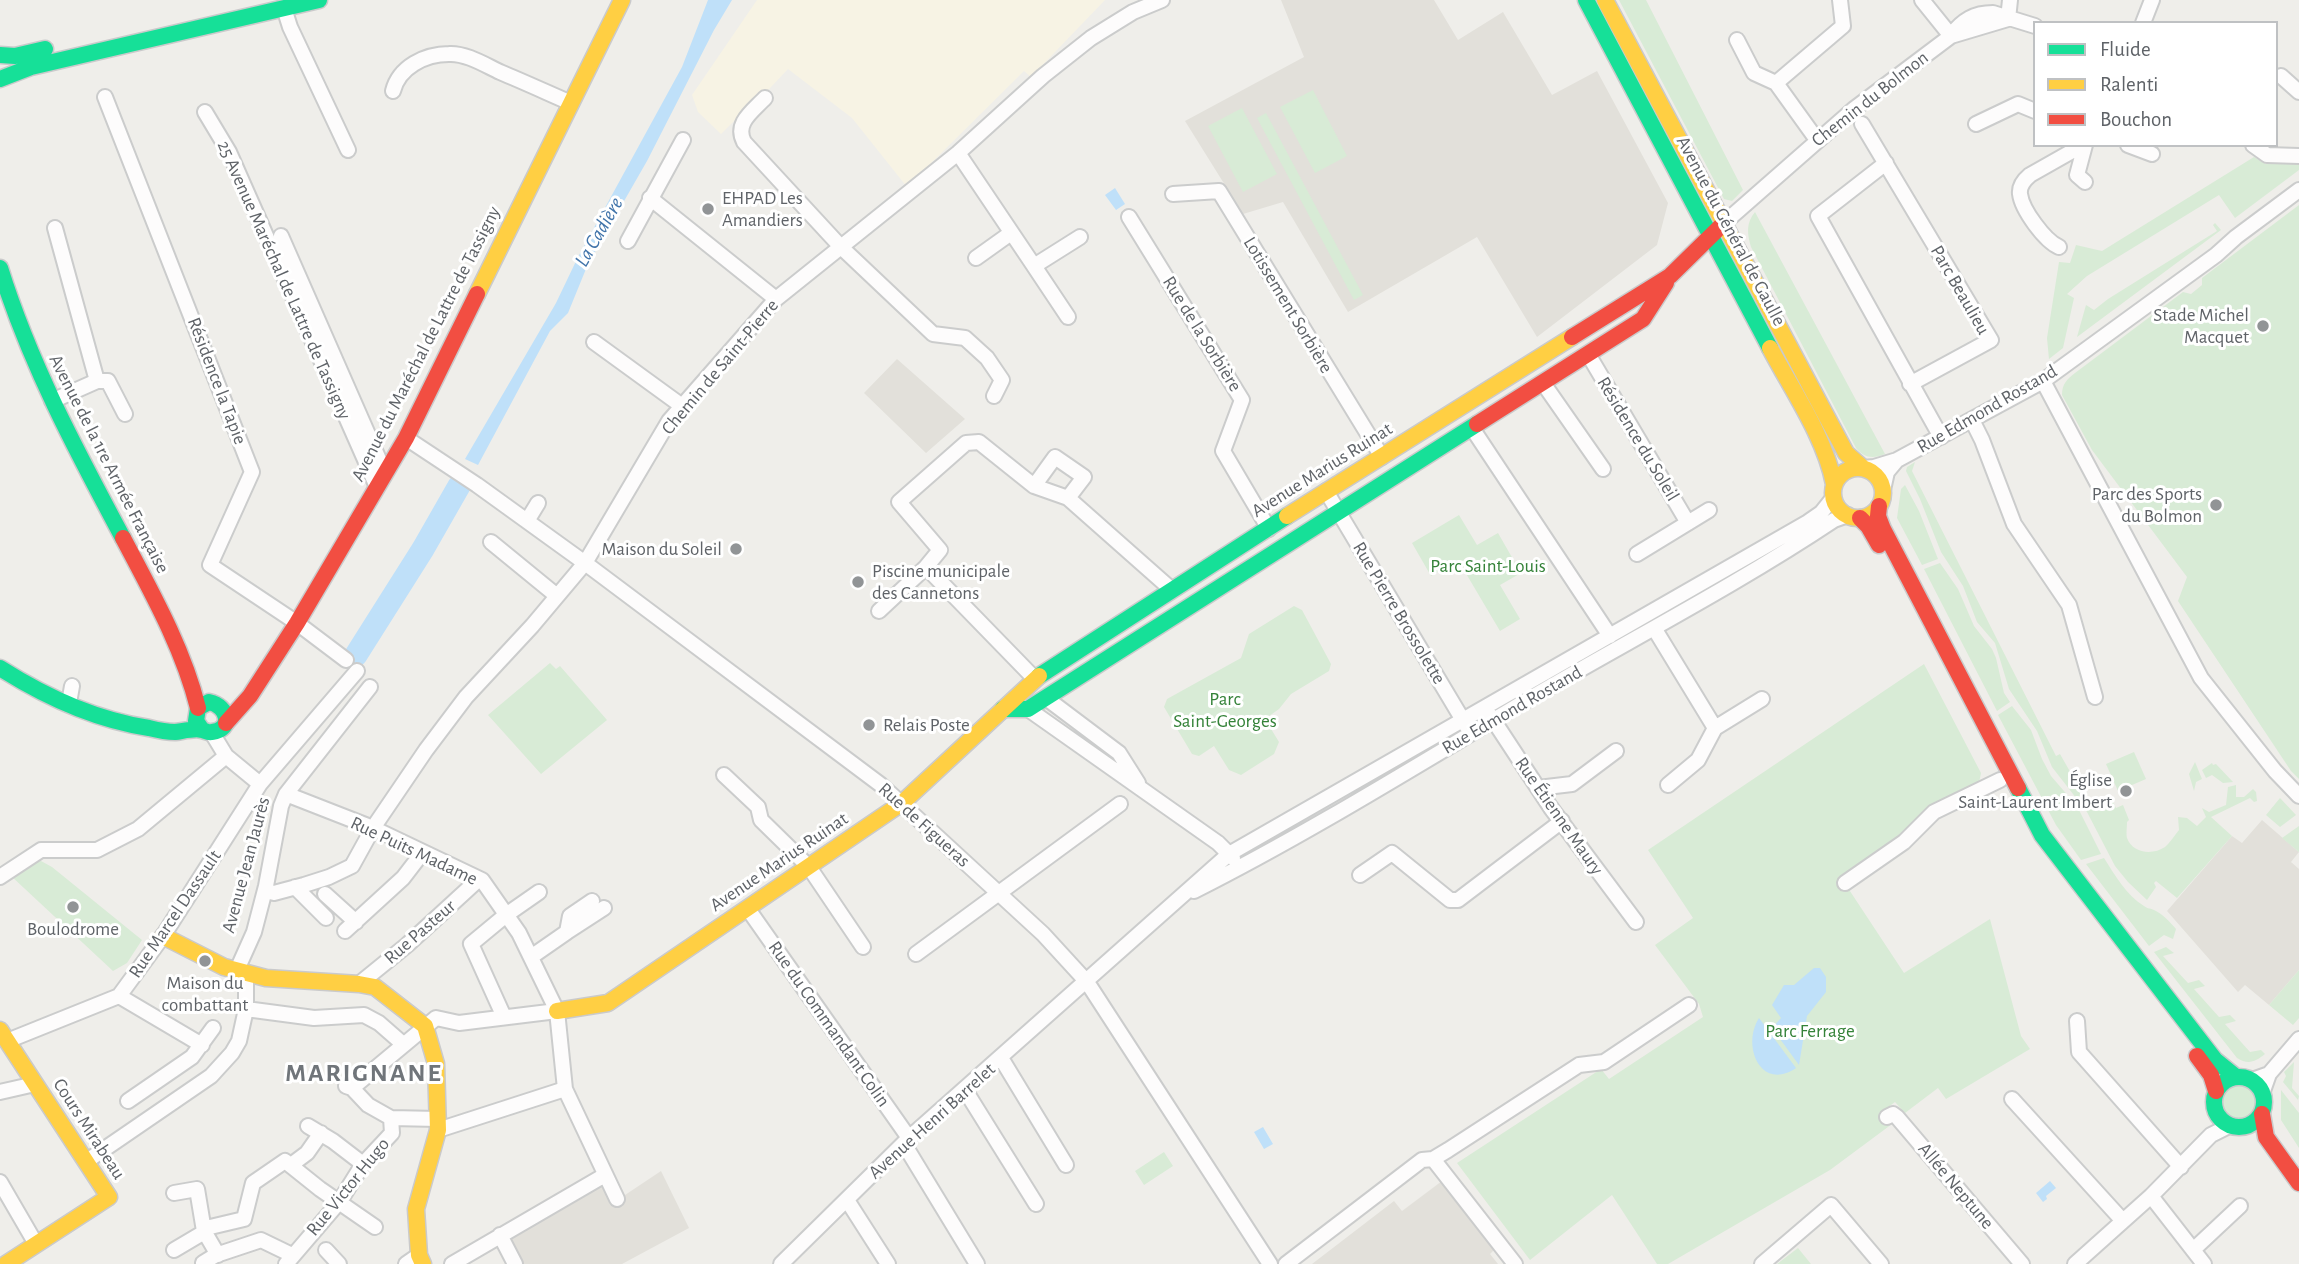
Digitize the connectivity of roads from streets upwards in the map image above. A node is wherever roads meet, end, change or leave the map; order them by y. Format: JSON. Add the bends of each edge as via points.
{"nodes":[{"id":1,"x":252,"y":0,"type":"edge"},
{"id":2,"x":319,"y":0,"type":"edge"},
{"id":3,"x":622,"y":0,"type":"edge"},
{"id":4,"x":1162,"y":0,"type":"edge"},
{"id":5,"x":1586,"y":0,"type":"edge"},
{"id":6,"x":1605,"y":0,"type":"edge"},
{"id":7,"x":1840,"y":0,"type":"edge"},
{"id":8,"x":1922,"y":0,"type":"edge"},
{"id":9,"x":1989,"y":0,"type":"edge"},
{"id":10,"x":1995,"y":0,"type":"edge"},
{"id":11,"x":2010,"y":0,"type":"edge"},
{"id":12,"x":2152,"y":0,"type":"edge"},
{"id":13,"x":284,"y":8,"type":"junction"},
{"id":14,"x":1967,"y":19,"type":"junction"},
{"id":15,"x":2008,"y":19,"type":"junction"},
{"id":16,"x":2144,"y":21,"type":"edge"},
{"id":17,"x":2033,"y":25,"type":"edge"},
{"id":18,"x":1951,"y":36,"type":"junction"},
{"id":19,"x":1737,"y":40,"type":"dead end"},
{"id":20,"x":0,"y":55,"type":"edge"},
{"id":21,"x":2281,"y":76,"type":"dead end"},
{"id":22,"x":0,"y":79,"type":"edge"},
{"id":23,"x":1776,"y":83,"type":"junction"},
{"id":24,"x":393,"y":91,"type":"dead end"},
{"id":25,"x":2299,"y":92,"type":"edge"},
{"id":26,"x":105,"y":97,"type":"dead end"},
{"id":27,"x":765,"y":98,"type":"dead end"},
{"id":28,"x":571,"y":103,"type":"junction"},
{"id":29,"x":2033,"y":110,"type":"edge"},
{"id":30,"x":205,"y":112,"type":"dead end"},
{"id":31,"x":1863,"y":124,"type":"dead end"},
{"id":32,"x":1976,"y":124,"type":"dead end"},
{"id":33,"x":683,"y":140,"type":"dead end"},
{"id":34,"x":1817,"y":140,"type":"junction"},
{"id":35,"x":2080,"y":147,"type":"edge"},
{"id":36,"x":2084,"y":147,"type":"edge"},
{"id":37,"x":2133,"y":147,"type":"edge"},
{"id":38,"x":2256,"y":147,"type":"edge"},
{"id":39,"x":348,"y":150,"type":"dead end"},
{"id":40,"x":958,"y":153,"type":"junction"},
{"id":41,"x":2152,"y":154,"type":"dead end"},
{"id":42,"x":2299,"y":156,"type":"edge"},
{"id":43,"x":1886,"y":163,"type":"junction"},
{"id":44,"x":2085,"y":182,"type":"dead end"},
{"id":45,"x":2299,"y":190,"type":"edge"},
{"id":46,"x":1173,"y":194,"type":"dead end"},
{"id":47,"x":650,"y":198,"type":"junction"},
{"id":48,"x":1129,"y":217,"type":"dead end"},
{"id":49,"x":1724,"y":223,"type":"junction"},
{"id":50,"x":55,"y":228,"type":"dead end"},
{"id":51,"x":1011,"y":233,"type":"junction"},
{"id":52,"x":281,"y":236,"type":"dead end"},
{"id":53,"x":1080,"y":237,"type":"dead end"},
{"id":54,"x":1711,"y":237,"type":"junction"},
{"id":55,"x":628,"y":241,"type":"dead end"},
{"id":56,"x":841,"y":247,"type":"junction"},
{"id":57,"x":2059,"y":247,"type":"dead end"},
{"id":58,"x":976,"y":258,"type":"dead end"},
{"id":59,"x":1034,"y":266,"type":"junction"},
{"id":60,"x":0,"y":268,"type":"edge"},
{"id":61,"x":1670,"y":276,"type":"junction"},
{"id":62,"x":776,"y":299,"type":"junction"},
{"id":63,"x":5,"y":305,"type":"edge"},
{"id":64,"x":1068,"y":317,"type":"dead end"},
{"id":65,"x":594,"y":342,"type":"dead end"},
{"id":66,"x":1588,"y":354,"type":"junction"},
{"id":67,"x":97,"y":381,"type":"junction"},
{"id":68,"x":2043,"y":381,"type":"junction"},
{"id":69,"x":1543,"y":383,"type":"junction"},
{"id":70,"x":1910,"y":383,"type":"junction"},
{"id":71,"x":994,"y":396,"type":"dead end"},
{"id":72,"x":52,"y":401,"type":"junction"},
{"id":73,"x":682,"y":406,"type":"junction"},
{"id":74,"x":125,"y":414,"type":"dead end"},
{"id":75,"x":1972,"y":420,"type":"junction"},
{"id":76,"x":1472,"y":428,"type":"junction"},
{"id":77,"x":1941,"y":437,"type":"junction"},
{"id":78,"x":406,"y":438,"type":"junction"},
{"id":79,"x":1382,"y":457,"type":"junction"},
{"id":80,"x":1897,"y":460,"type":"junction"},
{"id":81,"x":1863,"y":468,"type":"junction"},
{"id":82,"x":1603,"y":469,"type":"dead end"},
{"id":83,"x":381,"y":480,"type":"junction"},
{"id":84,"x":1034,"y":486,"type":"junction"},
{"id":85,"x":1883,"y":490,"type":"junction"},
{"id":86,"x":1326,"y":491,"type":"junction"},
{"id":87,"x":1834,"y":491,"type":"junction"},
{"id":88,"x":1069,"y":498,"type":"junction"},
{"id":89,"x":538,"y":503,"type":"dead end"},
{"id":90,"x":1879,"y":506,"type":"junction"},
{"id":91,"x":1709,"y":510,"type":"dead end"},
{"id":92,"x":1338,"y":512,"type":"junction"},
{"id":93,"x":1854,"y":517,"type":"junction"},
{"id":94,"x":527,"y":521,"type":"junction"},
{"id":95,"x":1688,"y":523,"type":"junction"},
{"id":96,"x":1269,"y":529,"type":"junction"},
{"id":97,"x":491,"y":542,"type":"dead end"},
{"id":98,"x":1637,"y":554,"type":"dead end"},
{"id":99,"x":585,"y":562,"type":"junction"},
{"id":100,"x":926,"y":567,"type":"junction"},
{"id":101,"x":1172,"y":590,"type":"junction"},
{"id":102,"x":557,"y":596,"type":"junction"},
{"id":103,"x":879,"y":611,"type":"dead end"},
{"id":104,"x":298,"y":623,"type":"junction"},
{"id":105,"x":1654,"y":628,"type":"junction"},
{"id":106,"x":1610,"y":636,"type":"junction"},
{"id":107,"x":346,"y":660,"type":"dead end"},
{"id":108,"x":0,"y":668,"type":"edge"},
{"id":109,"x":357,"y":671,"type":"dead end"},
{"id":110,"x":0,"y":678,"type":"edge"},
{"id":111,"x":1035,"y":679,"type":"junction"},
{"id":112,"x":24,"y":682,"type":"junction"},
{"id":113,"x":72,"y":686,"type":"dead end"},
{"id":114,"x":370,"y":687,"type":"dead end"},
{"id":115,"x":250,"y":696,"type":"junction"},
{"id":116,"x":2095,"y":697,"type":"dead end"},
{"id":117,"x":1046,"y":698,"type":"junction"},
{"id":118,"x":1762,"y":699,"type":"dead end"},
{"id":119,"x":69,"y":703,"type":"junction"},
{"id":120,"x":1485,"y":707,"type":"junction"},
{"id":121,"x":1003,"y":709,"type":"junction"},
{"id":122,"x":1028,"y":709,"type":"junction"},
{"id":123,"x":206,"y":716,"type":"junction"},
{"id":124,"x":1463,"y":720,"type":"junction"},
{"id":125,"x":1493,"y":721,"type":"junction"},
{"id":126,"x":1716,"y":728,"type":"junction"},
{"id":127,"x":1472,"y":734,"type":"junction"},
{"id":128,"x":1616,"y":751,"type":"dead end"},
{"id":129,"x":226,"y":756,"type":"junction"},
{"id":130,"x":724,"y":775,"type":"dead end"},
{"id":131,"x":2000,"y":780,"type":"junction"},
{"id":132,"x":260,"y":784,"type":"junction"},
{"id":133,"x":1668,"y":785,"type":"dead end"},
{"id":134,"x":1538,"y":788,"type":"junction"},
{"id":135,"x":1143,"y":790,"type":"junction"},
{"id":136,"x":286,"y":794,"type":"junction"},
{"id":137,"x":2299,"y":796,"type":"edge"},
{"id":138,"x":902,"y":803,"type":"junction"},
{"id":139,"x":1120,"y":804,"type":"dead end"},
{"id":140,"x":1562,"y":821,"type":"junction"},
{"id":141,"x":373,"y":828,"type":"junction"},
{"id":142,"x":423,"y":852,"type":"junction"},
{"id":143,"x":1229,"y":854,"type":"junction"},
{"id":144,"x":809,"y":867,"type":"junction"},
{"id":145,"x":1241,"y":867,"type":"junction"},
{"id":146,"x":1360,"y":874,"type":"dead end"},
{"id":147,"x":0,"y":877,"type":"edge"},
{"id":148,"x":479,"y":879,"type":"junction"},
{"id":149,"x":1845,"y":883,"type":"dead end"},
{"id":150,"x":300,"y":886,"type":"junction"},
{"id":151,"x":265,"y":891,"type":"junction"},
{"id":152,"x":539,"y":892,"type":"dead end"},
{"id":153,"x":998,"y":893,"type":"junction"},
{"id":154,"x":325,"y":894,"type":"dead end"},
{"id":155,"x":1174,"y":901,"type":"junction"},
{"id":156,"x":598,"y":904,"type":"dead end"},
{"id":157,"x":748,"y":909,"type":"junction"},
{"id":158,"x":506,"y":915,"type":"junction"},
{"id":159,"x":326,"y":918,"type":"dead end"},
{"id":160,"x":1636,"y":922,"type":"dead end"},
{"id":161,"x":163,"y":936,"type":"junction"},
{"id":162,"x":863,"y":947,"type":"dead end"},
{"id":163,"x":916,"y":954,"type":"dead end"},
{"id":164,"x":531,"y":957,"type":"junction"},
{"id":165,"x":241,"y":971,"type":"junction"},
{"id":166,"x":1087,"y":982,"type":"junction"},
{"id":167,"x":359,"y":984,"type":"junction"},
{"id":168,"x":119,"y":996,"type":"junction"},
{"id":169,"x":1689,"y":1005,"type":"dead end"},
{"id":170,"x":246,"y":1009,"type":"junction"},
{"id":171,"x":556,"y":1011,"type":"junction"},
{"id":172,"x":504,"y":1017,"type":"junction"},
{"id":173,"x":2077,"y":1021,"type":"dead end"},
{"id":174,"x":425,"y":1026,"type":"junction"},
{"id":175,"x":213,"y":1028,"type":"dead end"},
{"id":176,"x":4,"y":1035,"type":"edge"},
{"id":177,"x":2299,"y":1039,"type":"edge"},
{"id":178,"x":403,"y":1044,"type":"junction"},
{"id":179,"x":202,"y":1045,"type":"junction"},
{"id":180,"x":1001,"y":1058,"type":"junction"},
{"id":181,"x":2250,"y":1083,"type":"junction"},
{"id":182,"x":35,"y":1084,"type":"junction"},
{"id":183,"x":565,"y":1089,"type":"junction"},
{"id":184,"x":965,"y":1090,"type":"junction"},
{"id":185,"x":2216,"y":1091,"type":"junction"},
{"id":186,"x":0,"y":1092,"type":"edge"},
{"id":187,"x":2012,"y":1099,"type":"dead end"},
{"id":188,"x":128,"y":1101,"type":"dead end"},
{"id":189,"x":2262,"y":1114,"type":"junction"},
{"id":190,"x":1887,"y":1117,"type":"dead end"},
{"id":191,"x":391,"y":1118,"type":"junction"},
{"id":192,"x":2230,"y":1123,"type":"junction"},
{"id":193,"x":438,"y":1124,"type":"junction"},
{"id":194,"x":2266,"y":1137,"type":"junction"},
{"id":195,"x":907,"y":1141,"type":"junction"},
{"id":196,"x":1433,"y":1159,"type":"junction"},
{"id":197,"x":87,"y":1161,"type":"junction"},
{"id":198,"x":288,"y":1163,"type":"junction"},
{"id":199,"x":363,"y":1164,"type":"junction"},
{"id":200,"x":1066,"y":1165,"type":"dead end"},
{"id":201,"x":2181,"y":1167,"type":"junction"},
{"id":202,"x":605,"y":1175,"type":"junction"},
{"id":203,"x":0,"y":1182,"type":"edge"},
{"id":204,"x":2299,"y":1182,"type":"edge"},
{"id":205,"x":174,"y":1193,"type":"dead end"},
{"id":206,"x":2151,"y":1196,"type":"junction"},
{"id":207,"x":617,"y":1199,"type":"dead end"},
{"id":208,"x":847,"y":1200,"type":"junction"},
{"id":209,"x":340,"y":1201,"type":"junction"},
{"id":210,"x":1036,"y":1204,"type":"dead end"},
{"id":211,"x":2240,"y":1206,"type":"dead end"},
{"id":212,"x":2123,"y":1221,"type":"junction"},
{"id":213,"x":375,"y":1227,"type":"dead end"},
{"id":214,"x":204,"y":1231,"type":"junction"},
{"id":215,"x":500,"y":1235,"type":"junction"},
{"id":216,"x":36,"y":1244,"type":"junction"},
{"id":217,"x":174,"y":1250,"type":"dead end"},
{"id":218,"x":326,"y":1250,"type":"dead end"},
{"id":219,"x":2193,"y":1250,"type":"junction"},
{"id":220,"x":218,"y":1255,"type":"junction"},
{"id":221,"x":289,"y":1260,"type":"edge"},
{"id":222,"x":416,"y":1261,"type":"edge"},
{"id":223,"x":203,"y":1263,"type":"edge"},
{"id":224,"x":6,"y":1264,"type":"edge"},
{"id":225,"x":339,"y":1264,"type":"edge"},
{"id":226,"x":452,"y":1264,"type":"edge"},
{"id":227,"x":515,"y":1264,"type":"edge"},
{"id":228,"x":781,"y":1264,"type":"edge"},
{"id":229,"x":888,"y":1264,"type":"edge"},
{"id":230,"x":976,"y":1264,"type":"edge"},
{"id":231,"x":1270,"y":1264,"type":"edge"},
{"id":232,"x":1286,"y":1264,"type":"edge"},
{"id":233,"x":1515,"y":1264,"type":"edge"},
{"id":234,"x":1762,"y":1264,"type":"edge"},
{"id":235,"x":1881,"y":1264,"type":"edge"},
{"id":236,"x":2022,"y":1264,"type":"edge"},
{"id":237,"x":2075,"y":1264,"type":"edge"},
{"id":238,"x":2204,"y":1264,"type":"edge"}],
"edges":[{"from":1,"to":20,"type":"street","via":[[15,56]]},
{"from":2,"to":13,"type":"street"},
{"from":3,"to":28,"type":"street","name":"Avenue du Maréchal de Lattre de Tassigny"},
{"from":4,"to":40,"type":"street","name":"Chemin de Saint-Pierre","via":[[1091,38]]},
{"from":5,"to":54,"type":"street","name":"Avenue du Général de Gaulle"},
{"from":6,"to":49,"type":"street","name":"Avenue du Général de Gaulle"},
{"from":7,"to":23,"type":"street","via":[[1843,26]]},
{"from":8,"to":18,"type":"street"},
{"from":9,"to":14,"type":"street"},
{"from":10,"to":15,"type":"street"},
{"from":11,"to":15,"type":"street"},
{"from":12,"to":16,"type":"street"},
{"from":13,"to":22,"type":"street","via":[[31,67]]},
{"from":13,"to":39,"type":"street"},
{"from":14,"to":15,"type":"street","via":[[1993,13]]},
{"from":14,"to":18,"type":"street"},
{"from":15,"to":17,"type":"street"},
{"from":15,"to":18,"type":"street","name":"Chemin du Bolmon"},
{"from":18,"to":34,"type":"street","name":"Chemin du Bolmon"},
{"from":19,"to":23,"type":"street","via":[[1754,73]]},
{"from":21,"to":25,"type":"street"},
{"from":23,"to":34,"type":"street"},
{"from":24,"to":28,"type":"street","via":[[407,68],[449,53]]},
{"from":26,"to":104,"type":"street","name":"Résidence la Tapie","via":[[252,472],[210,565]]},
{"from":27,"to":56,"type":"street","via":[[741,124],[741,138]]},
{"from":28,"to":78,"type":"street","name":"Avenue du Maréchal de Lattre de Tassigny"},
{"from":29,"to":32,"type":"street","via":[[2018,104]]},
{"from":30,"to":83,"type":"street","name":"25 Avenue Maréchal de Lattre de Tassigny","via":[[229,152]]},
{"from":31,"to":43,"type":"street","name":"Parc Beaulieu"},
{"from":33,"to":47,"type":"street"},
{"from":34,"to":49,"type":"street","name":"Chemin du Bolmon"},
{"from":35,"to":57,"type":"street","via":[[2030,175],[2021,187],[2022,201],[2046,240]]},
{"from":36,"to":44,"type":"street","via":[[2077,175]]},
{"from":37,"to":41,"type":"street"},
{"from":38,"to":42,"type":"street","via":[[2267,155]]},
{"from":40,"to":51,"type":"street"},
{"from":40,"to":56,"type":"street","name":"Chemin de Saint-Pierre"},
{"from":43,"to":70,"type":"street","via":[[1818,216]]},
{"from":43,"to":70,"type":"street","name":"Parc Beaulieu","via":[[1991,340]]},
{"from":45,"to":68,"type":"street","name":"Rue Edmond Rostand"},
{"from":46,"to":79,"type":"street","name":"Lotissement Sorbière","via":[[1219,191]]},
{"from":47,"to":55,"type":"street"},
{"from":47,"to":62,"type":"street"},
{"from":48,"to":96,"type":"street","name":"Rue de la Sorbière","via":[[1242,400],[1223,451]]},
{"from":49,"to":54,"type":"street","name":"Avenue Marius Ruinat"},
{"from":49,"to":81,"type":"street","name":"Avenue du Général de Gaulle","via":[[1846,453]]},
{"from":50,"to":67,"type":"street"},
{"from":51,"to":58,"type":"street"},
{"from":51,"to":59,"type":"street"},
{"from":52,"to":83,"type":"street"},
{"from":53,"to":59,"type":"street"},
{"from":54,"to":61,"type":"street","name":"Avenue Marius Ruinat"},
{"from":54,"to":87,"type":"street","name":"Avenue du Général de Gaulle","via":[[1828,458]]},
{"from":56,"to":62,"type":"street","name":"Chemin de Saint-Pierre"},
{"from":56,"to":71,"type":"street","via":[[933,334],[965,338],[987,358],[1002,380]]},
{"from":59,"to":64,"type":"street"},
{"from":60,"to":63,"type":"street","name":"Avenue de la 1re Armée Française"},
{"from":61,"to":66,"type":"street","name":"Avenue Marius Ruinat","via":[[1643,319]]},
{"from":61,"to":79,"type":"street","name":"Avenue Marius Ruinat"},
{"from":62,"to":73,"type":"street","name":"Chemin de Saint-Pierre"},
{"from":63,"to":72,"type":"street","name":"Avenue de la 1re Armée Française"},
{"from":65,"to":73,"type":"street"},
{"from":66,"to":69,"type":"street","name":"Avenue Marius Ruinat"},
{"from":66,"to":95,"type":"street","name":"Résidence du Soleil"},
{"from":67,"to":72,"type":"street"},
{"from":67,"to":74,"type":"street","via":[[108,381]]},
{"from":68,"to":75,"type":"street","name":"Rue Edmond Rostand"},
{"from":68,"to":137,"type":"street","via":[[2201,678]]},
{"from":69,"to":76,"type":"street","name":"Avenue Marius Ruinat"},
{"from":69,"to":82,"type":"street"},
{"from":70,"to":77,"type":"street"},
{"from":72,"to":123,"type":"street","name":"Avenue de la 1re Armée Française","via":[[111,512]]},
{"from":73,"to":99,"type":"street","name":"Chemin de Saint-Pierre"},
{"from":75,"to":77,"type":"street","name":"Rue Edmond Rostand"},
{"from":75,"to":116,"type":"street","via":[[2014,524],[2069,605]]},
{"from":76,"to":92,"type":"street","name":"Avenue Marius Ruinat"},
{"from":76,"to":106,"type":"street"},
{"from":77,"to":80,"type":"street","name":"Rue Edmond Rostand"},
{"from":78,"to":83,"type":"street","name":"Avenue du Maréchal de Lattre de Tassigny"},
{"from":78,"to":94,"type":"street","name":"Rue de Figueras"},
{"from":79,"to":86,"type":"street","name":"Avenue Marius Ruinat"},
{"from":80,"to":81,"type":"street","name":"Rue Edmond Rostand"},
{"from":80,"to":85,"type":"street","name":"Rue Edmond Rostand","via":[[1887,472]]},
{"from":81,"to":85,"type":"street","via":[[1875,474]]},
{"from":81,"to":87,"type":"street","via":[[1842,472]]},
{"from":83,"to":104,"type":"street","name":"Avenue du Maréchal de Lattre de Tassigny"},
{"from":84,"to":88,"type":"street"},
{"from":84,"to":88,"type":"street","via":[[1055,457],[1084,477]]},
{"from":84,"to":100,"type":"street","via":[[979,442],[967,443],[899,502],[940,550]]},
{"from":85,"to":90,"type":"street"},
{"from":86,"to":92,"type":"street","name":"Rue Pierre Brossolette"},
{"from":86,"to":96,"type":"street","name":"Avenue Marius Ruinat"},
{"from":87,"to":93,"type":"street","via":[[1841,511]]},
{"from":87,"to":106,"type":"street","name":"Rue Edmond Rostand","via":[[1821,513],[1808,522]]},
{"from":88,"to":101,"type":"street"},
{"from":89,"to":94,"type":"street"},
{"from":90,"to":93,"type":"street"},
{"from":90,"to":181,"type":"street","via":[[1883,529],[2042,835],[2215,1060]]},
{"from":91,"to":95,"type":"street"},
{"from":92,"to":117,"type":"street","name":"Avenue Marius Ruinat"},
{"from":92,"to":124,"type":"street","name":"Rue Pierre Brossolette"},
{"from":93,"to":105,"type":"street","name":"Rue Edmond Rostand","via":[[1834,520]]},
{"from":93,"to":131,"type":"street","via":[[1873,534]]},
{"from":94,"to":99,"type":"street","name":"Rue de Figueras"},
{"from":95,"to":98,"type":"street"},
{"from":96,"to":101,"type":"street","name":"Avenue Marius Ruinat"},
{"from":97,"to":102,"type":"street"},
{"from":99,"to":102,"type":"street","name":"Chemin de Saint-Pierre"},
{"from":99,"to":138,"type":"street","name":"Rue de Figueras"},
{"from":100,"to":103,"type":"street"},
{"from":100,"to":111,"type":"street"},
{"from":101,"to":111,"type":"street","name":"Avenue Marius Ruinat"},
{"from":102,"to":141,"type":"street","name":"Chemin de Saint-Pierre","via":[[466,697]]},
{"from":104,"to":107,"type":"street"},
{"from":104,"to":115,"type":"street","name":"Avenue du Maréchal de Lattre de Tassigny"},
{"from":105,"to":125,"type":"street","name":"Rue Edmond Rostand"},
{"from":105,"to":126,"type":"street"},
{"from":106,"to":120,"type":"street","name":"Rue Edmond Rostand"},
{"from":108,"to":112,"type":"street"},
{"from":109,"to":132,"type":"street","name":"Rue Marcel Dassault"},
{"from":110,"to":112,"type":"street"},
{"from":111,"to":121,"type":"street","name":"Avenue Marius Ruinat"},
{"from":112,"to":119,"type":"street"},
{"from":113,"to":119,"type":"street"},
{"from":114,"to":136,"type":"street","name":"Avenue Jean Jaurès"},
{"from":115,"to":123,"type":"street"},
{"from":115,"to":123,"type":"street","name":"Avenue du Maréchal de Lattre de Tassigny","via":[[221,730]]},
{"from":117,"to":122,"type":"street","name":"Avenue Marius Ruinat"},
{"from":117,"to":135,"type":"street","via":[[1119,752]]},
{"from":118,"to":126,"type":"street"},
{"from":119,"to":123,"type":"street","via":[[129,725],[171,732]]},
{"from":120,"to":124,"type":"street","name":"Rue Edmond Rostand"},
{"from":120,"to":125,"type":"street","name":"Rue Étienne Maury"},
{"from":121,"to":122,"type":"street"},
{"from":121,"to":138,"type":"street","name":"Avenue Marius Ruinat"},
{"from":122,"to":135,"type":"street"},
{"from":123,"to":129,"type":"street"},
{"from":124,"to":127,"type":"street","name":"Rue Pierre Brossolette"},
{"from":124,"to":143,"type":"street","name":"Rue Edmond Rostand"},
{"from":125,"to":127,"type":"street","name":"Rue Edmond Rostand"},
{"from":125,"to":134,"type":"street","name":"Rue Étienne Maury"},
{"from":126,"to":133,"type":"street","via":[[1698,760]]},
{"from":127,"to":145,"type":"street","name":"Rue Edmond Rostand"},
{"from":128,"to":134,"type":"street","via":[[1572,784]]},
{"from":129,"to":132,"type":"street"},
{"from":129,"to":147,"type":"street","via":[[138,829],[97,850],[41,850]]},
{"from":130,"to":144,"type":"street"},
{"from":131,"to":149,"type":"street","via":[[1934,812],[1904,842]]},
{"from":131,"to":185,"type":"street","via":[[2032,841],[2206,1067]]},
{"from":132,"to":161,"type":"street","name":"Rue Marcel Dassault"},
{"from":134,"to":140,"type":"street","name":"Rue Étienne Maury"},
{"from":135,"to":143,"type":"street"},
{"from":136,"to":141,"type":"street","name":"Rue Puits Madame"},
{"from":136,"to":151,"type":"street","name":"Avenue Jean Jaurès"},
{"from":138,"to":144,"type":"street","name":"Avenue Marius Ruinat"},
{"from":138,"to":153,"type":"street","name":"Rue de Figueras"},
{"from":139,"to":153,"type":"street"},
{"from":140,"to":146,"type":"street","via":[[1458,900],[1450,900],[1392,853]]},
{"from":140,"to":160,"type":"street","name":"Rue Étienne Maury"},
{"from":141,"to":142,"type":"street","name":"Rue Puits Madame"},
{"from":141,"to":150,"type":"street","name":"Chemin de Saint-Pierre","via":[[352,866]]},
{"from":142,"to":148,"type":"street","name":"Rue Puits Madame"},
{"from":142,"to":154,"type":"street","via":[[403,878],[350,926]]},
{"from":143,"to":145,"type":"street"},
{"from":143,"to":155,"type":"street","name":"Rue Edmond Rostand"},
{"from":144,"to":157,"type":"street","name":"Avenue Marius Ruinat"},
{"from":144,"to":162,"type":"street"},
{"from":145,"to":155,"type":"street","name":"Rue Edmond Rostand"},
{"from":148,"to":158,"type":"street","name":"Rue Puits Madame"},
{"from":148,"to":167,"type":"street","name":"Rue Pasteur"},
{"from":150,"to":151,"type":"street","name":"Chemin de Saint-Pierre"},
{"from":150,"to":159,"type":"street"},
{"from":151,"to":165,"type":"street","name":"Avenue Jean Jaurès"},
{"from":152,"to":158,"type":"street"},
{"from":153,"to":163,"type":"street"},
{"from":153,"to":166,"type":"street","name":"Rue de Figueras"},
{"from":155,"to":166,"type":"street","name":"Rue Edmond Rostand"},
{"from":156,"to":164,"type":"street","via":[[570,916],[567,932]]},
{"from":157,"to":171,"type":"street","name":"Avenue Marius Ruinat","via":[[608,1003]]},
{"from":157,"to":195,"type":"street","name":"Rue du Commandant Colin"},
{"from":158,"to":164,"type":"street","name":"Rue Puits Madame"},
{"from":158,"to":172,"type":"street","via":[[471,944]]},
{"from":161,"to":165,"type":"street"},
{"from":161,"to":168,"type":"street","name":"Rue Marcel Dassault"},
{"from":164,"to":171,"type":"street","name":"Rue Puits Madame"},
{"from":165,"to":167,"type":"street","via":[[292,981]]},
{"from":165,"to":170,"type":"street"},
{"from":166,"to":180,"type":"street","name":"Avenue Henri Barrelet"},
{"from":166,"to":231,"type":"street","name":"Rue de Figueras"},
{"from":167,"to":174,"type":"street","via":[[374,987]]},
{"from":168,"to":176,"type":"street","name":"Rue Marcel Dassault"},
{"from":168,"to":179,"type":"street"},
{"from":169,"to":196,"type":"street","via":[[1604,1062],[1579,1065]]},
{"from":170,"to":178,"type":"street","via":[[314,1018],[364,1015]]},
{"from":170,"to":197,"type":"street","via":[[239,1041],[211,1076]]},
{"from":171,"to":172,"type":"street"},
{"from":171,"to":183,"type":"street","name":"Rue Puits Madame"},
{"from":172,"to":174,"type":"street","via":[[459,1023],[436,1018]]},
{"from":173,"to":201,"type":"street","via":[[2079,1052]]},
{"from":174,"to":178,"type":"street"},
{"from":174,"to":193,"type":"street","via":[[436,1064]]},
{"from":175,"to":179,"type":"street"},
{"from":176,"to":182,"type":"street","name":"Cours Mirabeau"},
{"from":177,"to":181,"type":"street","via":[[2269,1073]]},
{"from":178,"to":191,"type":"street","name":"Rue Victor Hugo","via":[[349,1087]]},
{"from":179,"to":188,"type":"street","via":[[170,1074]]},
{"from":180,"to":184,"type":"street","name":"Avenue Henri Barrelet"},
{"from":180,"to":200,"type":"street"},
{"from":181,"to":185,"type":"street","via":[[2221,1084]]},
{"from":181,"to":189,"type":"street","via":[[2264,1107]]},
{"from":182,"to":186,"type":"street"},
{"from":182,"to":197,"type":"street","name":"Cours Mirabeau"},
{"from":183,"to":193,"type":"street"},
{"from":183,"to":202,"type":"street","name":"Rue Puits Madame"},
{"from":184,"to":195,"type":"street","name":"Avenue Henri Barrelet"},
{"from":184,"to":210,"type":"street"},
{"from":185,"to":192,"type":"street","via":[[2214,1108]]},
{"from":187,"to":212,"type":"street"},
{"from":189,"to":192,"type":"street","via":[[2251,1125]]},
{"from":189,"to":194,"type":"street"},
{"from":190,"to":236,"type":"street","name":"Allée Neptune","via":[[1897,1117]]},
{"from":191,"to":193,"type":"street"},
{"from":191,"to":199,"type":"street","name":"Rue Victor Hugo","via":[[393,1133]]},
{"from":192,"to":194,"type":"street"},
{"from":192,"to":201,"type":"street","via":[[2211,1135]]},
{"from":193,"to":222,"type":"street","via":[[416,1209]]},
{"from":194,"to":204,"type":"street"},
{"from":195,"to":208,"type":"street","name":"Avenue Henri Barrelet"},
{"from":195,"to":230,"type":"street","name":"Rue du Commandant Colin"},
{"from":196,"to":232,"type":"street","via":[[1422,1160]]},
{"from":196,"to":233,"type":"street"},
{"from":197,"to":216,"type":"street","name":"Cours Mirabeau","via":[[109,1197]]},
{"from":198,"to":199,"type":"street","via":[[307,1153],[314,1130]]},
{"from":198,"to":209,"type":"street"},
{"from":198,"to":214,"type":"street","via":[[253,1184],[244,1219]]},
{"from":199,"to":209,"type":"street","name":"Rue Victor Hugo"},
{"from":201,"to":206,"type":"street"},
{"from":202,"to":207,"type":"street","name":"Rue Puits Madame"},
{"from":202,"to":215,"type":"street"},
{"from":203,"to":216,"type":"street"},
{"from":205,"to":214,"type":"street","via":[[197,1189]]},
{"from":206,"to":212,"type":"street"},
{"from":206,"to":219,"type":"street"},
{"from":208,"to":228,"type":"street","name":"Avenue Henri Barrelet"},
{"from":208,"to":229,"type":"street"},
{"from":209,"to":213,"type":"street"},
{"from":209,"to":221,"type":"street","name":"Rue Victor Hugo"},
{"from":211,"to":219,"type":"street"},
{"from":212,"to":237,"type":"street"},
{"from":214,"to":217,"type":"street"},
{"from":214,"to":220,"type":"street"},
{"from":215,"to":226,"type":"street"},
{"from":215,"to":227,"type":"street"},
{"from":216,"to":224,"type":"street"},
{"from":218,"to":225,"type":"street"},
{"from":219,"to":238,"type":"street"},
{"from":220,"to":221,"type":"street","via":[[261,1240]]},
{"from":220,"to":223,"type":"street"},
{"from":234,"to":235,"type":"street","via":[[1832,1205]]}]}
